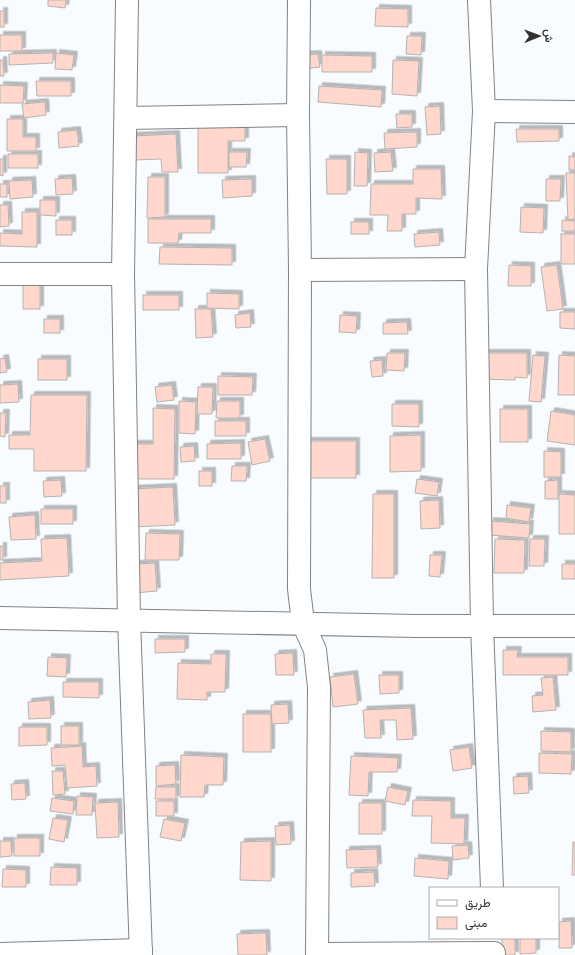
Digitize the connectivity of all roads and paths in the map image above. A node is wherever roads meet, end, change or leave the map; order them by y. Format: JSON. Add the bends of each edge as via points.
{"nodes":[{"id":1,"x":127,"y":0,"type":"edge"},
{"id":2,"x":299,"y":0,"type":"edge"},
{"id":3,"x":479,"y":0,"type":"edge"},
{"id":4,"x":484,"y":111,"type":"junction"},
{"id":5,"x":575,"y":112,"type":"edge"},
{"id":6,"x":298,"y":115,"type":"junction"},
{"id":7,"x":126,"y":118,"type":"junction"},
{"id":8,"x":476,"y":269,"type":"junction"},
{"id":9,"x":300,"y":270,"type":"junction"},
{"id":10,"x":0,"y":274,"type":"edge"},
{"id":11,"x":123,"y":274,"type":"junction"},
{"id":12,"x":0,"y":618,"type":"edge"},
{"id":13,"x":128,"y":619,"type":"junction"},
{"id":14,"x":303,"y":623,"type":"junction"},
{"id":15,"x":482,"y":625,"type":"junction"},
{"id":16,"x":575,"y":626,"type":"edge"},
{"id":17,"x":492,"y":887,"type":"edge"},
{"id":18,"x":494,"y":949,"type":"edge"},
{"id":19,"x":141,"y":952,"type":"edge"},
{"id":20,"x":0,"y":954,"type":"edge"},
{"id":21,"x":317,"y":955,"type":"edge"}],
"edges":[{"from":1,"to":7,"type":"street"},
{"from":2,"to":6,"type":"street"},
{"from":3,"to":4,"type":"street"},
{"from":4,"to":5,"type":"street"},
{"from":4,"to":8,"type":"street"},
{"from":6,"to":7,"type":"street"},
{"from":6,"to":9,"type":"street"},
{"from":7,"to":11,"type":"street"},
{"from":8,"to":9,"type":"street"},
{"from":8,"to":15,"type":"street"},
{"from":9,"to":14,"type":"street","via":[[298,487],[299,589]]},
{"from":10,"to":11,"type":"street"},
{"from":11,"to":13,"type":"street"},
{"from":12,"to":13,"type":"street"},
{"from":13,"to":14,"type":"street"},
{"from":13,"to":19,"type":"street"},
{"from":14,"to":15,"type":"street"},
{"from":14,"to":21,"type":"street","via":[[314,650],[318,687]]},
{"from":15,"to":16,"type":"street"},
{"from":15,"to":17,"type":"street"},
{"from":18,"to":21,"type":"street"},
{"from":19,"to":20,"type":"street"}]}
